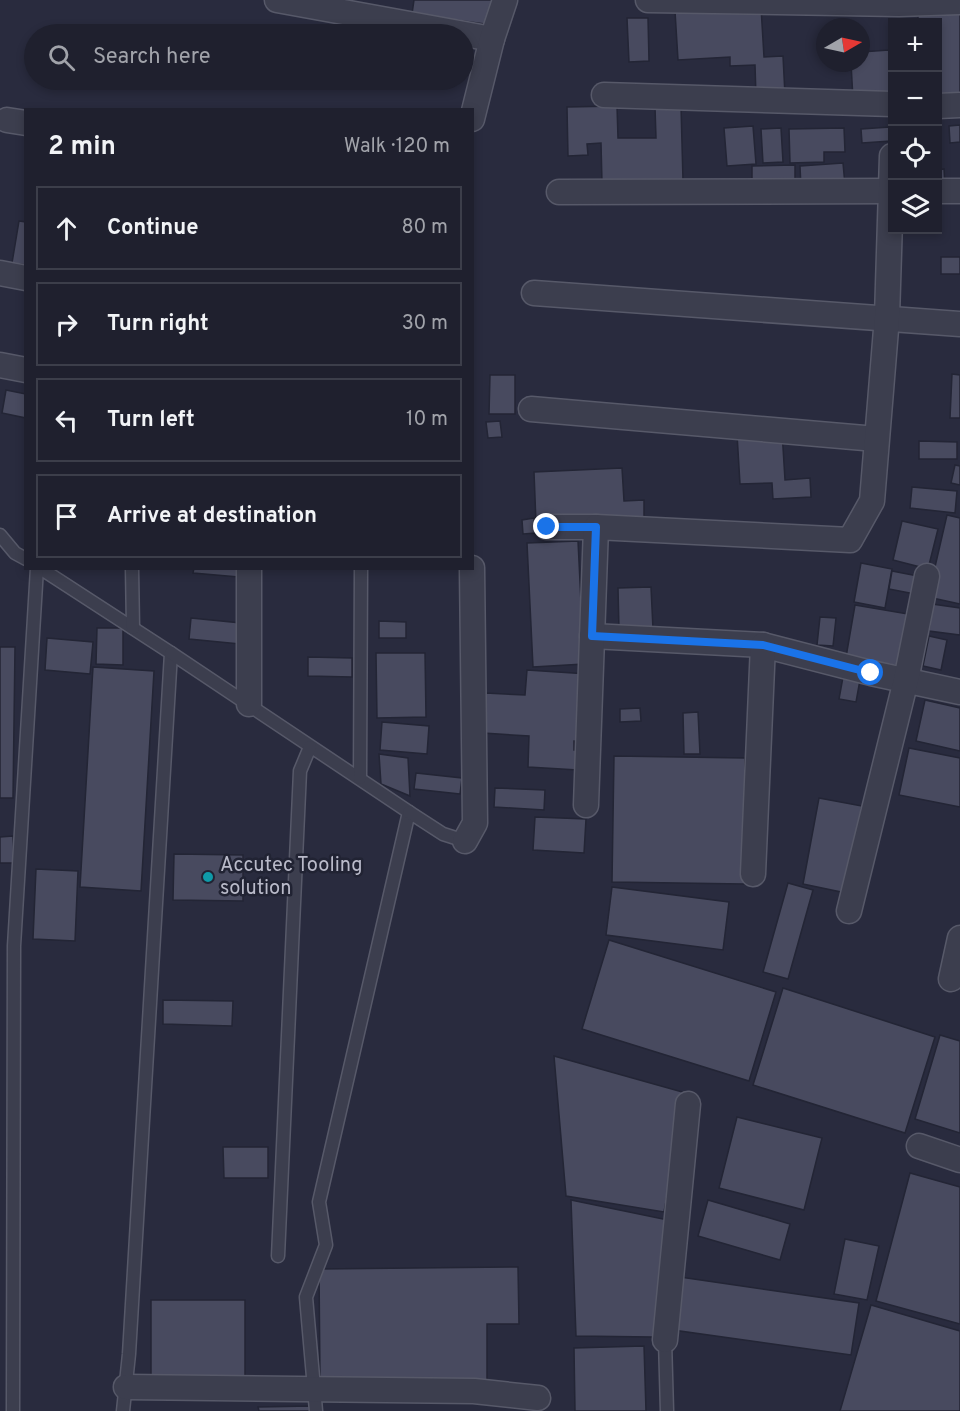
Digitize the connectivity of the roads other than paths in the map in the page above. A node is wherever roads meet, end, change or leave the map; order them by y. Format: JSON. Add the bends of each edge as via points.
{"nodes":[{"id":1,"x":277,"y":0,"type":"edge"},
{"id":2,"x":505,"y":0,"type":"edge"},
{"id":3,"x":648,"y":0,"type":"edge"},
{"id":4,"x":960,"y":2,"type":"edge"},
{"id":5,"x":899,"y":9,"type":"edge"},
{"id":6,"x":409,"y":24,"type":"edge"},
{"id":7,"x":474,"y":36,"type":"edge"},
{"id":8,"x":492,"y":39,"type":"junction"},
{"id":9,"x":604,"y":95,"type":"dead end"},
{"id":10,"x":888,"y":104,"type":"edge"},
{"id":11,"x":960,"y":105,"type":"edge"},
{"id":12,"x":942,"y":106,"type":"edge"},
{"id":13,"x":474,"y":111,"type":"edge"},
{"id":14,"x":888,"y":191,"type":"edge"},
{"id":15,"x":942,"y":191,"type":"edge"},
{"id":16,"x":960,"y":191,"type":"edge"},
{"id":17,"x":559,"y":192,"type":"dead end"},
{"id":18,"x":890,"y":234,"type":"edge"},
{"id":19,"x":534,"y":293,"type":"dead end"},
{"id":20,"x":887,"y":317,"type":"junction"},
{"id":21,"x":960,"y":324,"type":"edge"},
{"id":22,"x":0,"y":365,"type":"edge"},
{"id":23,"x":24,"y":370,"type":"edge"},
{"id":24,"x":531,"y":409,"type":"dead end"},
{"id":25,"x":876,"y":439,"type":"junction"},
{"id":26,"x":547,"y":527,"type":"dead end"},
{"id":27,"x":596,"y":527,"type":"junction"},
{"id":28,"x":0,"y":535,"type":"edge"},
{"id":29,"x":24,"y":558,"type":"edge"},
{"id":30,"x":39,"y":570,"type":"edge"},
{"id":31,"x":42,"y":570,"type":"edge"},
{"id":32,"x":132,"y":570,"type":"edge"},
{"id":33,"x":249,"y":570,"type":"edge"},
{"id":34,"x":361,"y":570,"type":"edge"},
{"id":35,"x":472,"y":570,"type":"edge"},
{"id":36,"x":927,"y":576,"type":"dead end"},
{"id":37,"x":133,"y":628,"type":"junction"},
{"id":38,"x":592,"y":636,"type":"junction"},
{"id":39,"x":763,"y":645,"type":"junction"},
{"id":40,"x":171,"y":653,"type":"junction"},
{"id":41,"x":906,"y":681,"type":"junction"},
{"id":42,"x":960,"y":692,"type":"edge"},
{"id":43,"x":249,"y":704,"type":"junction"},
{"id":44,"x":310,"y":747,"type":"junction"},
{"id":45,"x":360,"y":778,"type":"junction"},
{"id":46,"x":586,"y":805,"type":"dead end"},
{"id":47,"x":409,"y":812,"type":"junction"},
{"id":48,"x":465,"y":841,"type":"joint"},
{"id":49,"x":753,"y":874,"type":"dead end"},
{"id":50,"x":849,"y":911,"type":"dead end"},
{"id":51,"x":960,"y":938,"type":"edge"},
{"id":52,"x":951,"y":979,"type":"dead end"},
{"id":53,"x":688,"y":1104,"type":"dead end"},
{"id":54,"x":919,"y":1146,"type":"dead end"},
{"id":55,"x":960,"y":1160,"type":"edge"},
{"id":56,"x":278,"y":1256,"type":"dead end"},
{"id":57,"x":665,"y":1340,"type":"joint"},
{"id":58,"x":126,"y":1387,"type":"junction"},
{"id":59,"x":538,"y":1398,"type":"dead end"},
{"id":60,"x":315,"y":1400,"type":"edge"},
{"id":61,"x":13,"y":1411,"type":"edge"},
{"id":62,"x":123,"y":1411,"type":"edge"},
{"id":63,"x":667,"y":1411,"type":"edge"}],
"edges":[{"from":1,"to":6,"type":"street"},
{"from":2,"to":8,"type":"street"},
{"from":3,"to":5,"type":"street"},
{"from":4,"to":5,"type":"street"},
{"from":7,"to":8,"type":"street"},
{"from":8,"to":13,"type":"street"},
{"from":9,"to":10,"type":"street"},
{"from":11,"to":12,"type":"street"},
{"from":14,"to":17,"type":"street"},
{"from":15,"to":16,"type":"street"},
{"from":18,"to":20,"type":"street"},
{"from":19,"to":20,"type":"street"},
{"from":20,"to":21,"type":"street"},
{"from":20,"to":25,"type":"street"},
{"from":22,"to":23,"type":"street"},
{"from":24,"to":25,"type":"street"},
{"from":25,"to":27,"type":"street","via":[[872,501],[850,540]]},
{"from":26,"to":27,"type":"street"},
{"from":27,"to":38,"type":"street"},
{"from":28,"to":29,"type":"lane"},
{"from":30,"to":61,"type":"lane","via":[[14,946]]},
{"from":31,"to":37,"type":"lane"},
{"from":32,"to":37,"type":"lane"},
{"from":33,"to":43,"type":"street"},
{"from":34,"to":45,"type":"lane"},
{"from":35,"to":48,"type":"street","via":[[475,823]]},
{"from":36,"to":41,"type":"street"},
{"from":37,"to":40,"type":"lane"},
{"from":38,"to":39,"type":"street"},
{"from":38,"to":46,"type":"street"},
{"from":39,"to":41,"type":"street"},
{"from":39,"to":49,"type":"street"},
{"from":40,"to":43,"type":"lane"},
{"from":40,"to":58,"type":"lane"},
{"from":41,"to":42,"type":"street"},
{"from":41,"to":50,"type":"street"},
{"from":43,"to":44,"type":"lane"},
{"from":44,"to":45,"type":"lane"},
{"from":44,"to":56,"type":"lane","via":[[300,771]]},
{"from":45,"to":47,"type":"lane"},
{"from":47,"to":48,"type":"lane","via":[[443,834]]},
{"from":47,"to":60,"type":"lane","via":[[319,1202],[326,1245],[306,1298]]},
{"from":51,"to":52,"type":"street"},
{"from":53,"to":57,"type":"street"},
{"from":54,"to":55,"type":"street"},
{"from":57,"to":63,"type":"lane"},
{"from":58,"to":60,"type":"street"},
{"from":58,"to":62,"type":"lane"},
{"from":59,"to":60,"type":"street","via":[[474,1391]]}]}
